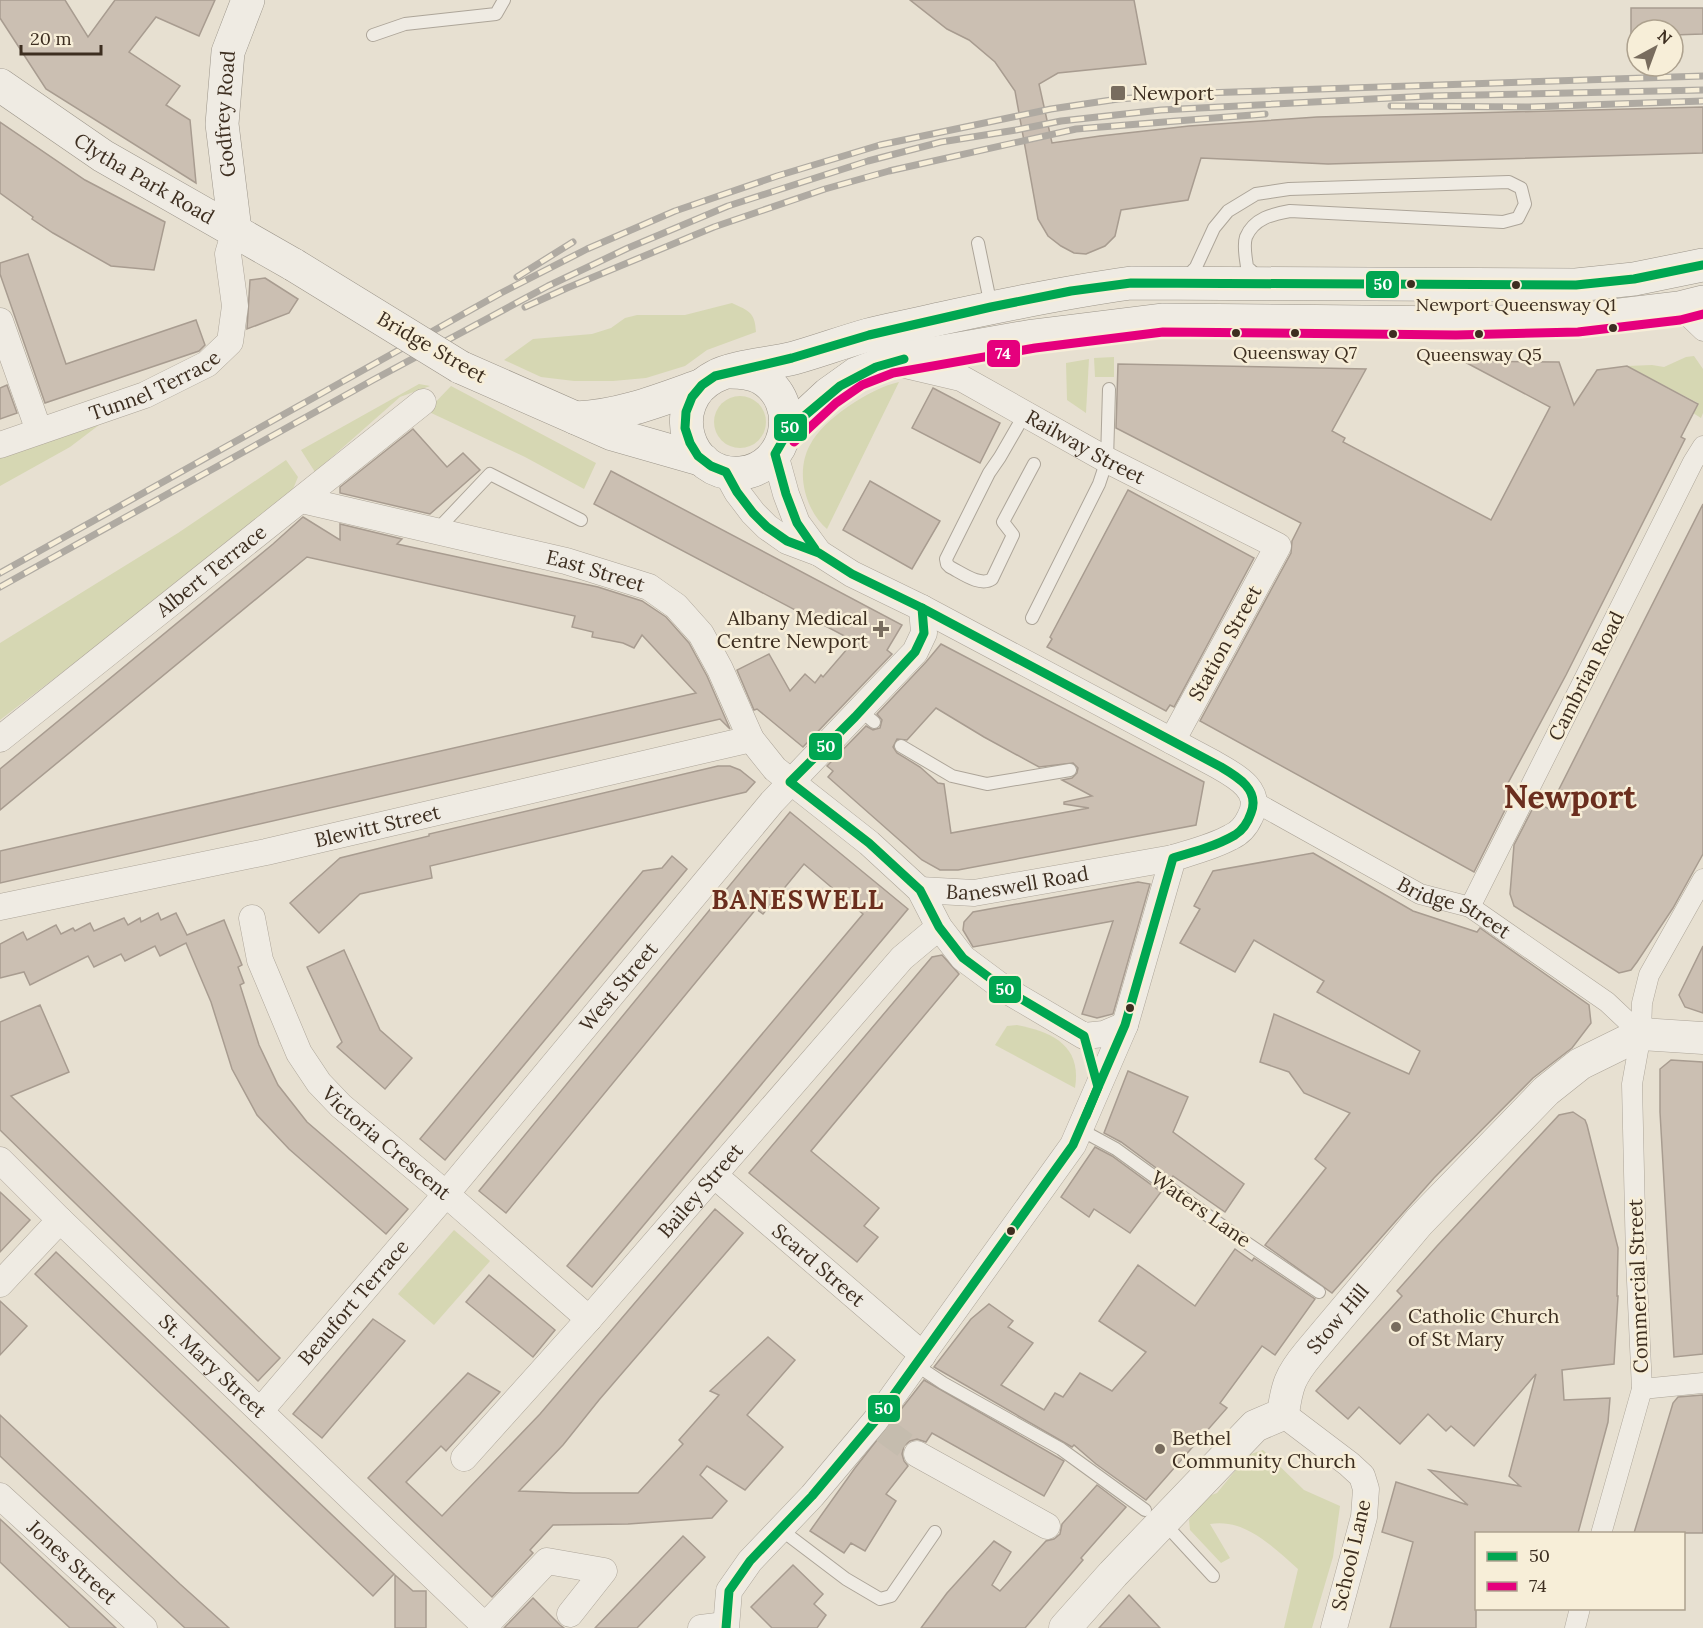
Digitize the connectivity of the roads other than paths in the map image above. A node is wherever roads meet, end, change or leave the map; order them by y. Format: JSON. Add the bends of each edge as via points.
{"nodes":[{"id":1,"x":248,"y":0,"type":"edge"},
{"id":2,"x":504,"y":0,"type":"edge"},
{"id":3,"x":373,"y":35,"type":"dead end"},
{"id":4,"x":0,"y":85,"type":"edge"},
{"id":5,"x":235,"y":230,"type":"junction"},
{"id":6,"x":978,"y":243,"type":"dead end"},
{"id":7,"x":294,"y":265,"type":"joint"},
{"id":8,"x":1703,"y":265,"type":"edge"},
{"id":9,"x":1181,"y":283,"type":"junction"},
{"id":10,"x":1263,"y":283,"type":"junction"},
{"id":11,"x":1684,"y":306,"type":"edge"},
{"id":12,"x":991,"y":307,"type":"junction"},
{"id":13,"x":0,"y":321,"type":"edge"},
{"id":14,"x":1703,"y":332,"type":"edge"},
{"id":15,"x":890,"y":361,"type":"junction"},
{"id":16,"x":716,"y":378,"type":"junction"},
{"id":17,"x":1109,"y":388,"type":"dead end"},
{"id":18,"x":423,"y":402,"type":"dead end"},
{"id":19,"x":1026,"y":412,"type":"junction"},
{"id":20,"x":576,"y":418,"type":"junction"},
{"id":21,"x":39,"y":431,"type":"junction"},
{"id":22,"x":781,"y":444,"type":"junction"},
{"id":23,"x":0,"y":445,"type":"edge"},
{"id":24,"x":1703,"y":446,"type":"edge"},
{"id":25,"x":1107,"y":460,"type":"junction"},
{"id":26,"x":1034,"y":464,"type":"dead end"},
{"id":27,"x":715,"y":466,"type":"junction"},
{"id":28,"x":302,"y":500,"type":"junction"},
{"id":29,"x":581,"y":520,"type":"dead end"},
{"id":30,"x":436,"y":531,"type":"junction"},
{"id":31,"x":1278,"y":546,"type":"joint"},
{"id":32,"x":819,"y":553,"type":"junction"},
{"id":33,"x":922,"y":608,"type":"junction"},
{"id":34,"x":1032,"y":618,"type":"dead end"},
{"id":35,"x":0,"y":739,"type":"edge"},
{"id":36,"x":752,"y":739,"type":"junction"},
{"id":37,"x":1172,"y":741,"type":"junction"},
{"id":38,"x":901,"y":746,"type":"dead end"},
{"id":39,"x":1070,"y":770,"type":"dead end"},
{"id":40,"x":790,"y":782,"type":"junction"},
{"id":41,"x":1255,"y":802,"type":"junction"},
{"id":42,"x":1173,"y":858,"type":"junction"},
{"id":43,"x":1703,"y":879,"type":"edge"},
{"id":44,"x":920,"y":890,"type":"junction"},
{"id":45,"x":0,"y":907,"type":"edge"},
{"id":46,"x":1470,"y":907,"type":"junction"},
{"id":47,"x":252,"y":918,"type":"dead end"},
{"id":48,"x":939,"y":927,"type":"junction"},
{"id":49,"x":1125,"y":1025,"type":"junction"},
{"id":50,"x":1641,"y":1034,"type":"junction"},
{"id":51,"x":1084,"y":1036,"type":"junction"},
{"id":52,"x":1703,"y":1038,"type":"edge"},
{"id":53,"x":1098,"y":1087,"type":"junction"},
{"id":54,"x":1080,"y":1130,"type":"junction"},
{"id":55,"x":0,"y":1160,"type":"edge"},
{"id":56,"x":714,"y":1175,"type":"junction"},
{"id":57,"x":446,"y":1194,"type":"junction"},
{"id":58,"x":60,"y":1220,"type":"junction"},
{"id":59,"x":0,"y":1284,"type":"edge"},
{"id":60,"x":1319,"y":1292,"type":"dead end"},
{"id":61,"x":589,"y":1319,"type":"junction"},
{"id":62,"x":919,"y":1360,"type":"junction"},
{"id":63,"x":1703,"y":1383,"type":"edge"},
{"id":64,"x":1642,"y":1389,"type":"junction"},
{"id":65,"x":261,"y":1410,"type":"junction"},
{"id":66,"x":1283,"y":1414,"type":"junction"},
{"id":67,"x":917,"y":1454,"type":"tunnel mouth"},
{"id":68,"x":464,"y":1458,"type":"dead end"},
{"id":69,"x":0,"y":1496,"type":"edge"},
{"id":70,"x":1154,"y":1516,"type":"junction"},
{"id":71,"x":1047,"y":1526,"type":"dead end"},
{"id":72,"x":780,"y":1529,"type":"junction"},
{"id":73,"x":935,"y":1532,"type":"dead end"},
{"id":74,"x":1601,"y":1532,"type":"edge"},
{"id":75,"x":1213,"y":1576,"type":"dead end"},
{"id":76,"x":1580,"y":1610,"type":"edge"},
{"id":77,"x":570,"y":1614,"type":"dead end"},
{"id":78,"x":486,"y":1627,"type":"edge"},
{"id":79,"x":717,"y":1627,"type":"edge"},
{"id":80,"x":144,"y":1628,"type":"edge"},
{"id":81,"x":1065,"y":1628,"type":"edge"},
{"id":82,"x":1334,"y":1628,"type":"edge"},
{"id":83,"x":1575,"y":1628,"type":"edge"}],
"edges":[{"from":1,"to":5,"type":"main road","name":"Godfrey Road","via":[[228,52],[222,124]]},
{"from":2,"to":3,"type":"lane","via":[[496,14],[405,24]]},
{"from":4,"to":5,"type":"main road","name":"Clytha Park Road","via":[[103,156]]},
{"from":5,"to":7,"type":"main road","name":"Clytha Park Road"},
{"from":5,"to":21,"type":"street","name":"Tunnel Terrace","via":[[228,254],[235,306],[230,342],[207,364],[144,395]]},
{"from":6,"to":12,"type":"lane"},
{"from":7,"to":20,"type":"main road","name":"Bridge Street","bridge":true,"via":[[460,367]]},
{"from":8,"to":10,"type":"main road","name":"Bridge Street","via":[[1634,279],[1576,285]]},
{"from":9,"to":10,"type":"main road","name":"Bridge Street"},
{"from":9,"to":10,"type":"lane","via":[[1196,267],[1214,228],[1228,211],[1256,194],[1289,189],[1509,182],[1521,188],[1525,204],[1518,218],[1503,222],[1290,211],[1269,214],[1246,237],[1248,267]]},
{"from":9,"to":12,"type":"main road","name":"Bridge Street","via":[[1071,291]]},
{"from":11,"to":14,"type":"street"},
{"from":11,"to":15,"type":"main road","via":[[1578,320],[1162,320],[1033,336]]},
{"from":12,"to":16,"type":"main road","name":"Bridge Street","via":[[869,335]]},
{"from":13,"to":21,"type":"street"},
{"from":15,"to":19,"type":"street","name":"Railway Street","via":[[961,378]]},
{"from":15,"to":22,"type":"main road","via":[[856,374],[828,394]]},
{"from":16,"to":20,"type":"main road","name":"Bridge Street","via":[[641,407]]},
{"from":16,"to":22,"type":"main road","via":[[746,373],[774,388],[787,417]]},
{"from":16,"to":27,"type":"main road","via":[[692,397],[686,412],[690,443],[698,456]]},
{"from":17,"to":25,"type":"lane"},
{"from":18,"to":28,"type":"street","name":"Albert Terrace"},
{"from":19,"to":25,"type":"street","name":"Railway Street"},
{"from":19,"to":26,"type":"lane","via":[[986,479],[947,564],[982,582],[992,579],[1013,535],[1003,522]]},
{"from":20,"to":27,"type":"main road","name":"Bridge Street","via":[[612,434]]},
{"from":21,"to":23,"type":"street","name":"Tunnel Terrace"},
{"from":22,"to":27,"type":"main road","via":[[757,469],[742,473]]},
{"from":22,"to":32,"type":"street","via":[[786,494],[796,523]]},
{"from":24,"to":46,"type":"street","name":"Cambrian Road"},
{"from":25,"to":31,"type":"street","name":"Railway Street"},
{"from":25,"to":34,"type":"lane","via":[[1099,484]]},
{"from":27,"to":32,"type":"street","via":[[767,527],[787,541]]},
{"from":28,"to":30,"type":"street","name":"East Street"},
{"from":28,"to":35,"type":"street","name":"Albert Terrace"},
{"from":29,"to":30,"type":"lane","via":[[490,474]]},
{"from":30,"to":36,"type":"street","name":"East Street","via":[[566,561],[649,587],[676,606],[701,634]]},
{"from":31,"to":37,"type":"street","name":"Station Street"},
{"from":32,"to":33,"type":"street"},
{"from":33,"to":37,"type":"street"},
{"from":33,"to":40,"type":"street","name":"West Street","via":[[924,633],[915,652],[868,717]]},
{"from":36,"to":40,"type":"street","name":"East Street"},
{"from":36,"to":45,"type":"street","name":"Blewitt Street","via":[[266,852]]},
{"from":37,"to":41,"type":"street","via":[[1236,777]]},
{"from":38,"to":39,"type":"lane","via":[[952,776],[987,784]]},
{"from":40,"to":44,"type":"street","name":"Baneswell Road","via":[[869,843]]},
{"from":40,"to":57,"type":"street","name":"West Street"},
{"from":41,"to":42,"type":"street","name":"Baneswell Road","via":[[1240,832]]},
{"from":41,"to":46,"type":"street","name":"Bridge Street","via":[[1420,894]]},
{"from":42,"to":44,"type":"street","name":"Baneswell Road","via":[[974,892]]},
{"from":42,"to":49,"type":"street"},
{"from":43,"to":50,"type":"street","name":"Commercial Street","via":[[1649,975],[1642,1004]]},
{"from":44,"to":48,"type":"street"},
{"from":46,"to":50,"type":"street","name":"Bridge Street","via":[[1607,1002]]},
{"from":47,"to":57,"type":"street","name":"Victoria Crescent","via":[[260,960],[299,1053],[314,1075],[341,1106]]},
{"from":48,"to":51,"type":"street","via":[[963,958],[1006,990]]},
{"from":48,"to":56,"type":"street","name":"Bailey Street","via":[[902,958]]},
{"from":49,"to":51,"type":"street","via":[[1104,1034]]},
{"from":49,"to":53,"type":"street"},
{"from":50,"to":52,"type":"street"},
{"from":50,"to":64,"type":"street","name":"Commercial Street","via":[[1632,1084]]},
{"from":50,"to":66,"type":"street","name":"Stow Hill","via":[[1580,1064],[1546,1091],[1419,1222],[1293,1373]]},
{"from":51,"to":53,"type":"street"},
{"from":53,"to":54,"type":"street"},
{"from":54,"to":60,"type":"lane","name":"Waters Lane","via":[[1116,1149]]},
{"from":54,"to":62,"type":"street"},
{"from":55,"to":58,"type":"street","name":"St. Mary Street"},
{"from":56,"to":61,"type":"street","name":"Bailey Street"},
{"from":56,"to":62,"type":"street","name":"Scard Street","via":[[832,1277]]},
{"from":57,"to":61,"type":"street","name":"Victoria Crescent"},
{"from":57,"to":65,"type":"street","name":"Beaufort Terrace"},
{"from":58,"to":59,"type":"street"},
{"from":58,"to":65,"type":"street","name":"St. Mary Street"},
{"from":61,"to":68,"type":"street","name":"Bailey Street"},
{"from":62,"to":70,"type":"lane","via":[[943,1383],[1061,1449]]},
{"from":62,"to":72,"type":"street","via":[[879,1425]]},
{"from":63,"to":64,"type":"street"},
{"from":64,"to":74,"type":"street","name":"Commercial Street"},
{"from":65,"to":78,"type":"street","name":"St. Mary Street"},
{"from":66,"to":70,"type":"street","via":[[1255,1426]]},
{"from":66,"to":82,"type":"street","name":"School Lane","via":[[1349,1464],[1362,1476],[1366,1489],[1364,1517]]},
{"from":67,"to":71,"type":"street"},
{"from":69,"to":80,"type":"street","name":"Jones Street"},
{"from":70,"to":75,"type":"lane"},
{"from":70,"to":81,"type":"street","via":[[1113,1574]]},
{"from":72,"to":73,"type":"lane","via":[[846,1579],[880,1599],[891,1596]]},
{"from":72,"to":79,"type":"street","via":[[729,1591]]},
{"from":76,"to":83,"type":"street"},
{"from":77,"to":78,"type":"street","via":[[604,1571],[547,1560]]}]}
